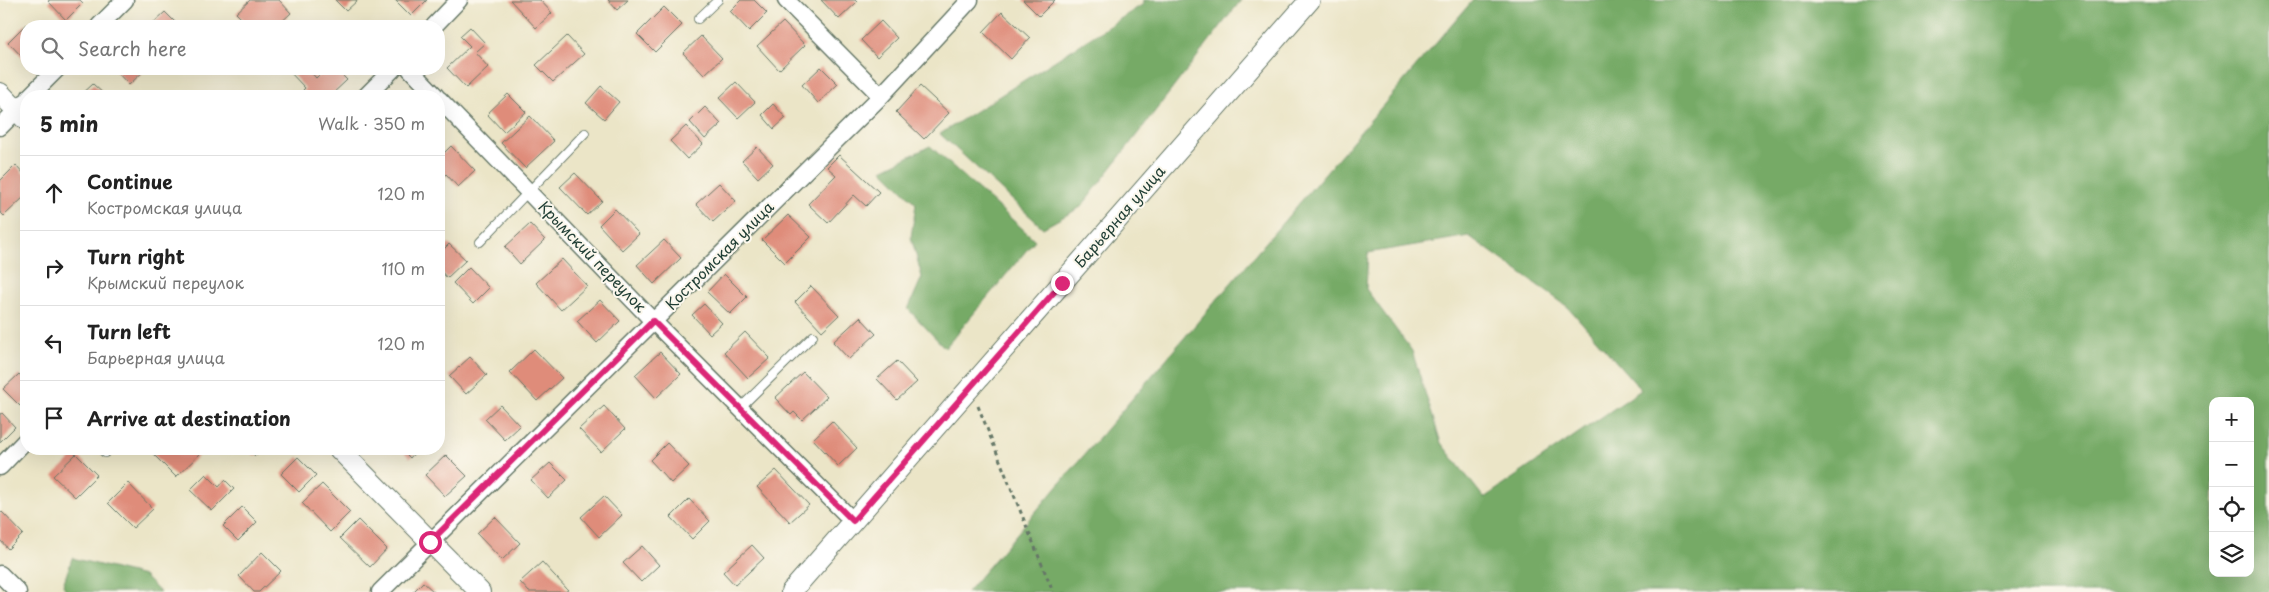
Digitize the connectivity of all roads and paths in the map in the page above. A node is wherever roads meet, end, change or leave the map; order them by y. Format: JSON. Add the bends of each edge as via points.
{"nodes":[{"id":1,"x":125,"y":0,"type":"edge"},
{"id":2,"x":459,"y":0,"type":"edge"},
{"id":3,"x":718,"y":0,"type":"edge"},
{"id":4,"x":786,"y":0,"type":"edge"},
{"id":5,"x":970,"y":0,"type":"edge"},
{"id":6,"x":1310,"y":0,"type":"edge"},
{"id":7,"x":698,"y":19,"type":"dead end"},
{"id":8,"x":106,"y":20,"type":"edge"},
{"id":9,"x":440,"y":20,"type":"edge"},
{"id":10,"x":53,"y":75,"type":"edge"},
{"id":11,"x":387,"y":75,"type":"edge"},
{"id":12,"x":416,"y":75,"type":"edge"},
{"id":13,"x":40,"y":90,"type":"edge"},
{"id":14,"x":372,"y":90,"type":"edge"},
{"id":15,"x":431,"y":90,"type":"edge"},
{"id":16,"x":0,"y":93,"type":"edge"},
{"id":17,"x":882,"y":96,"type":"junction"},
{"id":18,"x":20,"y":104,"type":"edge"},
{"id":19,"x":445,"y":104,"type":"edge"},
{"id":20,"x":20,"y":111,"type":"edge"},
{"id":21,"x":0,"y":127,"type":"edge"},
{"id":22,"x":584,"y":133,"type":"dead end"},
{"id":23,"x":529,"y":191,"type":"junction"},
{"id":24,"x":480,"y":242,"type":"dead end"},
{"id":25,"x":653,"y":321,"type":"junction"},
{"id":26,"x":813,"y":336,"type":"dead end"},
{"id":27,"x":970,"y":387,"type":"junction"},
{"id":28,"x":740,"y":408,"type":"junction"},
{"id":29,"x":20,"y":446,"type":"edge"},
{"id":30,"x":345,"y":455,"type":"edge"},
{"id":31,"x":0,"y":467,"type":"edge"},
{"id":32,"x":853,"y":521,"type":"junction"},
{"id":33,"x":430,"y":542,"type":"junction"},
{"id":34,"x":0,"y":574,"type":"edge"},
{"id":35,"x":18,"y":592,"type":"edge"},
{"id":36,"x":380,"y":592,"type":"edge"},
{"id":37,"x":480,"y":592,"type":"edge"},
{"id":38,"x":791,"y":592,"type":"edge"},
{"id":39,"x":1053,"y":592,"type":"edge"}],
"edges":[{"from":1,"to":8,"type":"street"},
{"from":2,"to":9,"type":"street"},
{"from":3,"to":7,"type":"lane"},
{"from":4,"to":17,"type":"street"},
{"from":5,"to":17,"type":"street","name":"Костромская улица"},
{"from":6,"to":27,"type":"street","name":"Барьерная улица"},
{"from":10,"to":13,"type":"street"},
{"from":11,"to":14,"type":"street"},
{"from":12,"to":15,"type":"street","name":"Крымский переулок"},
{"from":16,"to":18,"type":"street"},
{"from":17,"to":25,"type":"street","name":"Костромская улица"},
{"from":19,"to":23,"type":"street","name":"Крымский переулок"},
{"from":20,"to":21,"type":"street"},
{"from":22,"to":23,"type":"lane"},
{"from":23,"to":24,"type":"lane"},
{"from":23,"to":25,"type":"street","name":"Крымский переулок"},
{"from":25,"to":28,"type":"street","name":"Крымский переулок"},
{"from":25,"to":33,"type":"street","name":"Костромская улица"},
{"from":26,"to":28,"type":"lane"},
{"from":27,"to":32,"type":"street","name":"Барьерная улица"},
{"from":27,"to":39,"type":"path"},
{"from":28,"to":32,"type":"street","name":"Крымский переулок"},
{"from":29,"to":31,"type":"street"},
{"from":30,"to":33,"type":"street"},
{"from":32,"to":38,"type":"street","name":"Барьерная улица"},
{"from":33,"to":36,"type":"street","name":"Костромская улица"},
{"from":33,"to":37,"type":"street"},
{"from":34,"to":35,"type":"street"}]}
